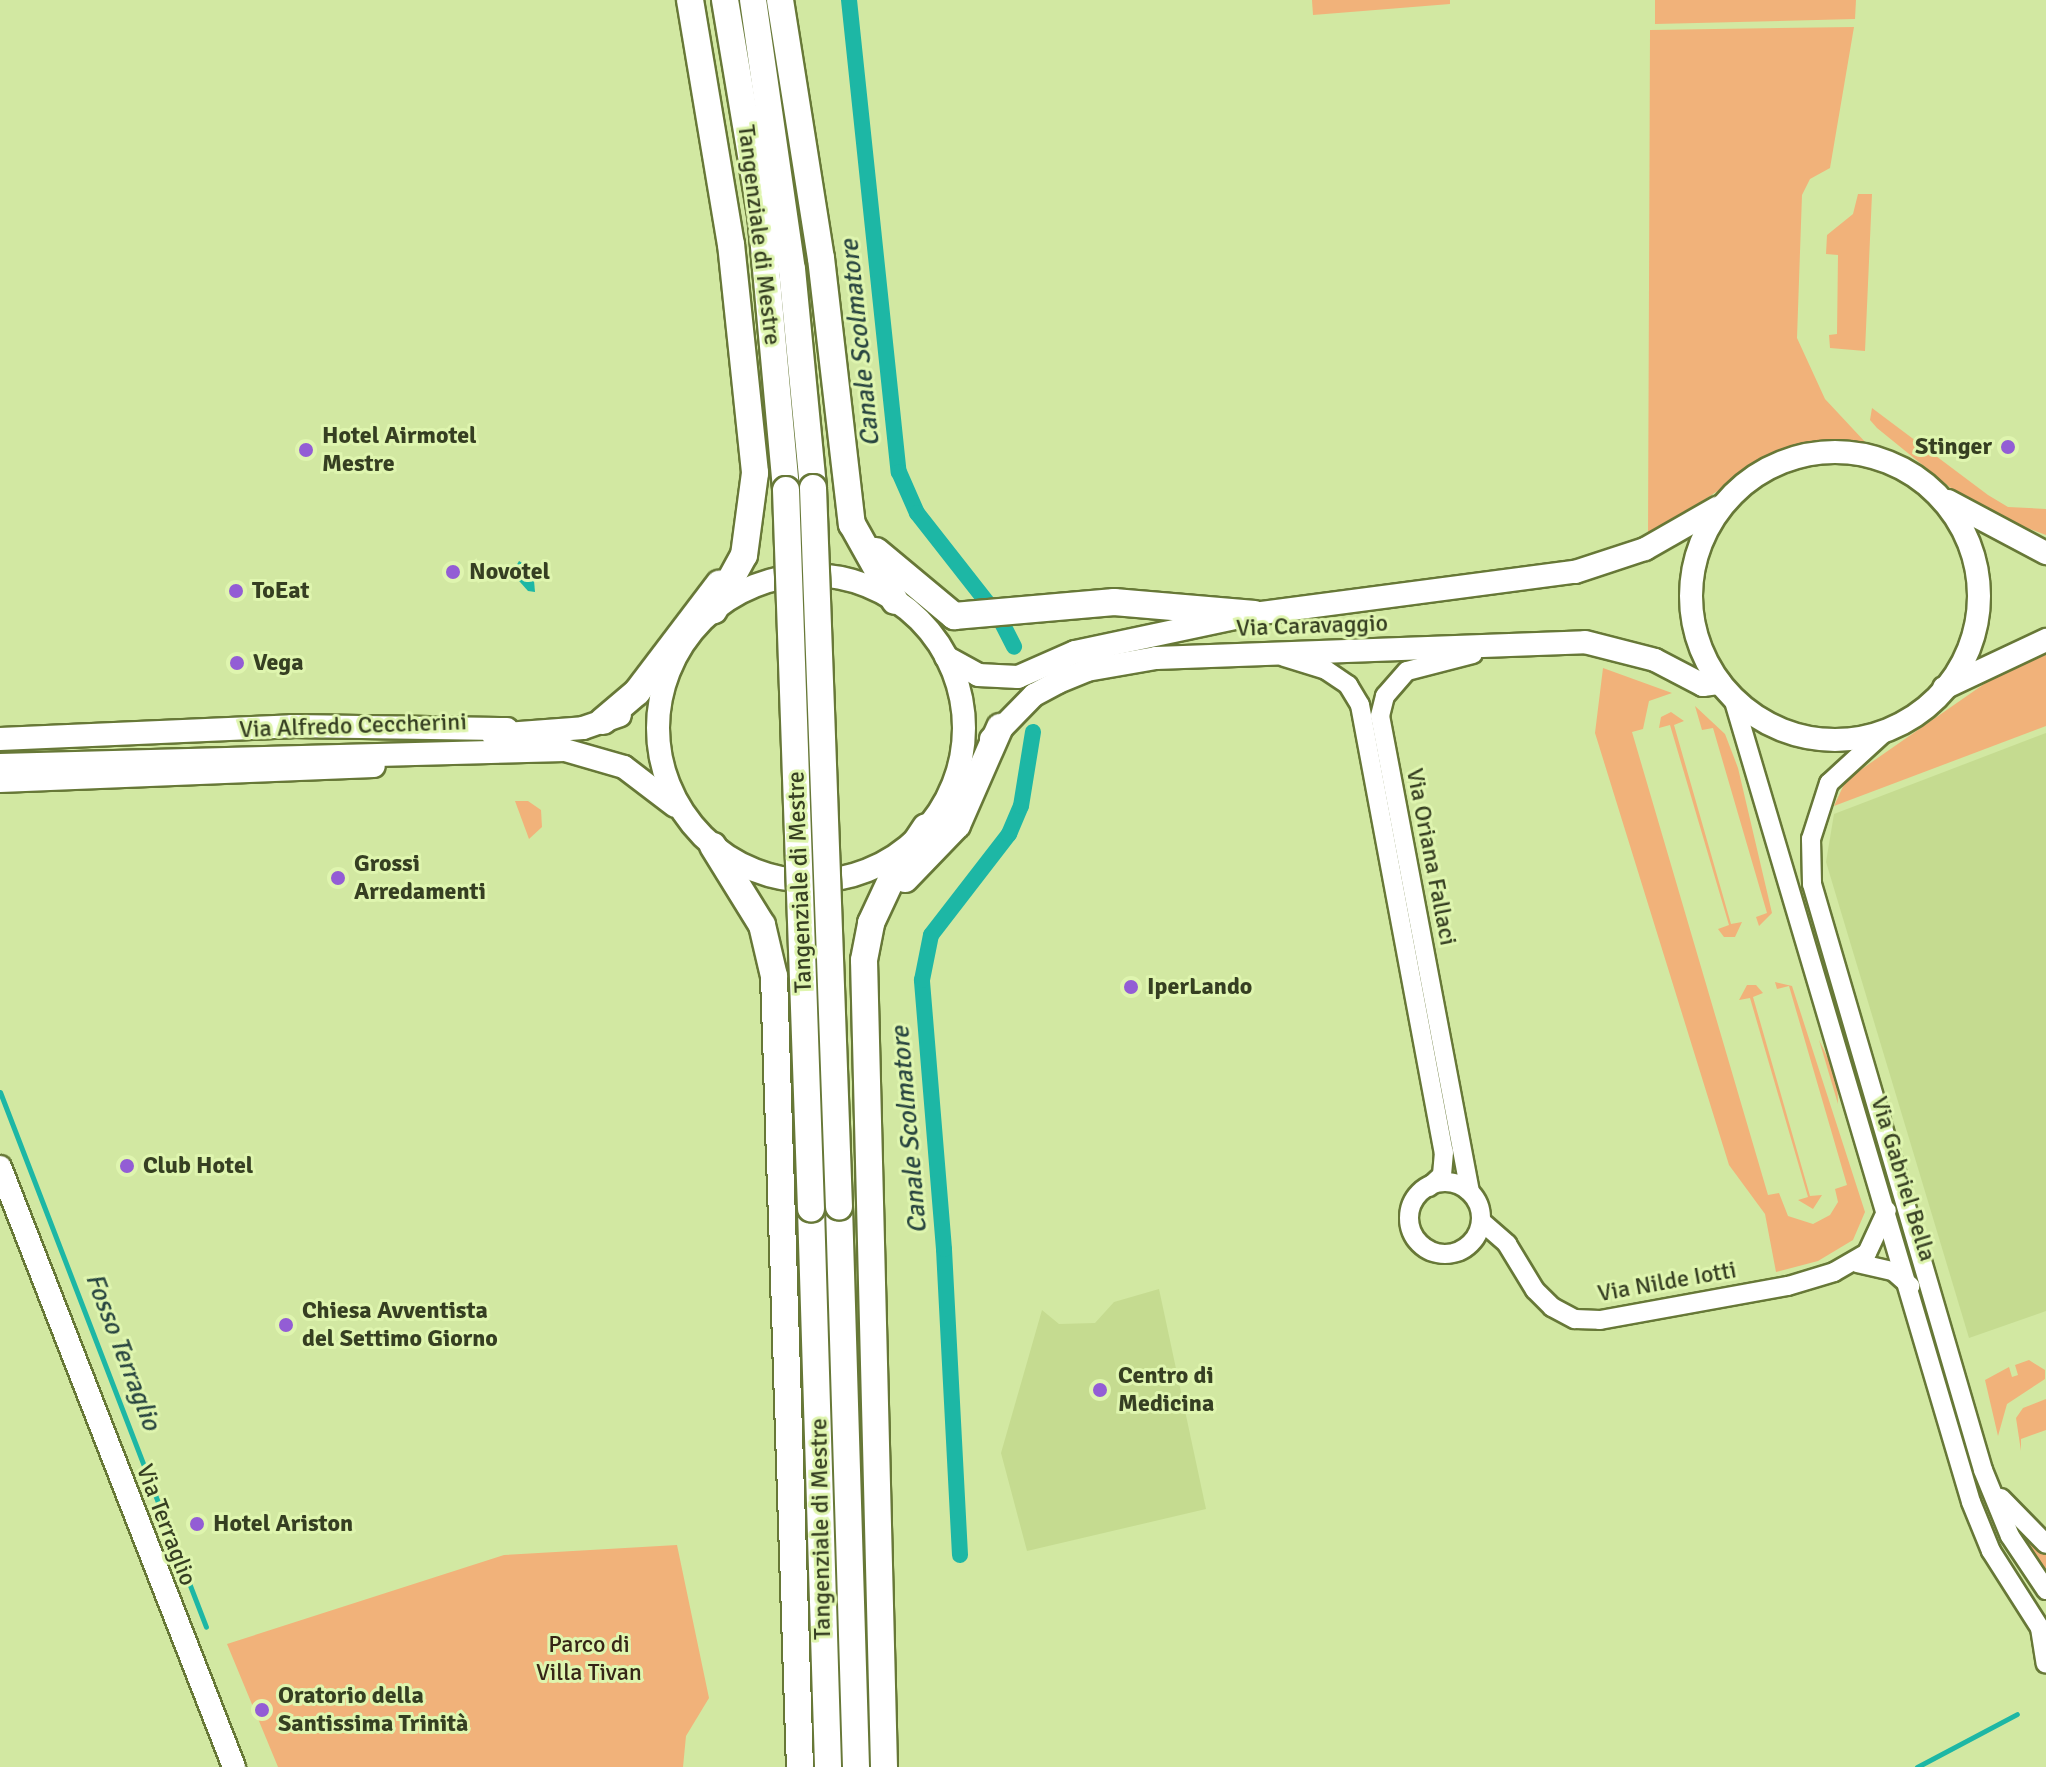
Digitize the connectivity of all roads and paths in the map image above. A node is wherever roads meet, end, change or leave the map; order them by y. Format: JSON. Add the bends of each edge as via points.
{"nodes":[{"id":1,"x":690,"y":0,"type":"edge"},
{"id":2,"x":725,"y":0,"type":"edge"},
{"id":3,"x":753,"y":0,"type":"edge"},
{"id":4,"x":780,"y":0,"type":"edge"},
{"id":5,"x":1934,"y":491,"type":"junction"},
{"id":6,"x":1727,"y":500,"type":"junction"},
{"id":7,"x":850,"y":507,"type":"junction"},
{"id":8,"x":753,"y":509,"type":"junction"},
{"id":9,"x":2046,"y":553,"type":"edge"},
{"id":10,"x":895,"y":601,"type":"junction"},
{"id":11,"x":714,"y":610,"type":"junction"},
{"id":12,"x":1254,"y":614,"type":"junction"},
{"id":13,"x":2046,"y":640,"type":"edge"},
{"id":14,"x":1537,"y":643,"type":"junction"},
{"id":15,"x":1269,"y":653,"type":"junction"},
{"id":16,"x":677,"y":654,"type":"junction"},
{"id":17,"x":946,"y":657,"type":"junction"},
{"id":18,"x":1944,"y":688,"type":"junction"},
{"id":19,"x":1726,"y":690,"type":"junction"},
{"id":20,"x":603,"y":721,"type":"junction"},
{"id":21,"x":1000,"y":727,"type":"junction"},
{"id":22,"x":1888,"y":729,"type":"junction"},
{"id":23,"x":0,"y":739,"type":"edge"},
{"id":24,"x":550,"y":740,"type":"junction"},
{"id":25,"x":138,"y":752,"type":"junction"},
{"id":26,"x":0,"y":754,"type":"edge"},
{"id":27,"x":0,"y":765,"type":"edge"},
{"id":28,"x":0,"y":781,"type":"edge"},
{"id":29,"x":950,"y":792,"type":"junction"},
{"id":30,"x":687,"y":818,"type":"junction"},
{"id":31,"x":926,"y":827,"type":"junction"},
{"id":32,"x":713,"y":846,"type":"junction"},
{"id":33,"x":878,"y":908,"type":"junction"},
{"id":34,"x":0,"y":1167,"type":"edge"},
{"id":35,"x":1429,"y":1187,"type":"junction"},
{"id":36,"x":1470,"y":1192,"type":"junction"},
{"id":37,"x":1887,"y":1210,"type":"junction"},
{"id":38,"x":1481,"y":1221,"type":"junction"},
{"id":39,"x":1465,"y":1248,"type":"junction"},
{"id":40,"x":1513,"y":1252,"type":"junction"},
{"id":41,"x":1857,"y":1263,"type":"junction"},
{"id":42,"x":1910,"y":1286,"type":"junction"},
{"id":43,"x":1987,"y":1481,"type":"junction"},
{"id":44,"x":2046,"y":1544,"type":"edge"},
{"id":45,"x":2046,"y":1590,"type":"edge"},
{"id":46,"x":2046,"y":1664,"type":"edge"},
{"id":47,"x":234,"y":1767,"type":"edge"},
{"id":48,"x":800,"y":1767,"type":"edge"},
{"id":49,"x":828,"y":1767,"type":"edge"},
{"id":50,"x":856,"y":1767,"type":"edge"},
{"id":51,"x":884,"y":1767,"type":"edge"}],
"edges":[{"from":1,"to":8,"type":"highway","via":[[731,244],[750,413]]},
{"from":2,"to":49,"type":"highway","name":"Tangenziale di Mestre","bridge":true,"via":[[761,214],[786,490]]},
{"from":3,"to":50,"type":"highway","name":"Tangenziale di Mestre","bridge":true,"via":[[792,269],[813,488]]},
{"from":4,"to":7,"type":"highway","via":[[821,258]]},
{"from":5,"to":6,"type":"main road","via":[[1897,466],[1837,452],[1777,464]]},
{"from":5,"to":9,"type":"main road"},
{"from":5,"to":18,"type":"main road","via":[[1965,535],[1978,588],[1971,641]]},
{"from":6,"to":12,"type":"main road","name":"Via Caravaggio","via":[[1667,539],[1602,566]]},
{"from":6,"to":19,"type":"main road","via":[[1703,537],[1691,579],[1696,634]]},
{"from":7,"to":10,"type":"highway","via":[[862,546]]},
{"from":7,"to":12,"type":"highway","via":[[883,560],[954,616],[1114,602]]},
{"from":8,"to":11,"type":"highway","via":[[739,570]]},
{"from":8,"to":20,"type":"highway","via":[[721,582],[643,685]]},
{"from":10,"to":11,"type":"main road","via":[[851,581],[803,576],[756,586]]},
{"from":10,"to":17,"type":"main road","via":[[926,628]]},
{"from":11,"to":16,"type":"main road","name":"Via Alfredo Ceccherini"},
{"from":12,"to":17,"type":"main road","name":"Via Caravaggio","via":[[1075,652],[1018,677],[978,675]]},
{"from":13,"to":18,"type":"main road"},
{"from":14,"to":15,"type":"main road","name":"Via Caravaggio"},
{"from":14,"to":19,"type":"main road","name":"Via Caravaggio","via":[[1608,646]]},
{"from":14,"to":36,"type":"street","name":"Via Oriana Fallaci","via":[[1422,663],[1391,686],[1380,710]]},
{"from":15,"to":21,"type":"main road","name":"Via Caravaggio","via":[[1156,658],[1087,670],[1034,695]]},
{"from":15,"to":35,"type":"street","name":"Via Oriana Fallaci","via":[[1326,670],[1348,685],[1360,705],[1444,1152],[1442,1175]]},
{"from":16,"to":20,"type":"main road","name":"Via Alfredo Ceccherini","via":[[642,701]]},
{"from":16,"to":30,"type":"main road","via":[[661,698],[658,732],[666,777]]},
{"from":17,"to":29,"type":"main road","via":[[963,724]]},
{"from":18,"to":22,"type":"main road"},
{"from":19,"to":22,"type":"main road","via":[[1767,723],[1806,737],[1847,739]]},
{"from":19,"to":37,"type":"street","name":"Via Gabriel Bella"},
{"from":20,"to":24,"type":"main road","name":"Via Alfredo Ceccherini"},
{"from":21,"to":29,"type":"main road","name":"Via Caravaggio"},
{"from":21,"to":33,"type":"highway","via":[[957,825]]},
{"from":22,"to":43,"type":"street","name":"Via Gabriel Bella","via":[[1829,783],[1811,839],[1812,884]]},
{"from":23,"to":24,"type":"main road","via":[[323,726]]},
{"from":24,"to":25,"type":"main road","name":"Via Alfredo Ceccherini"},
{"from":24,"to":28,"type":"main road","via":[[356,768]]},
{"from":24,"to":30,"type":"main road","name":"Via Alfredo Ceccherini","via":[[624,767]]},
{"from":25,"to":26,"type":"main road","name":"Via Alfredo Ceccherini"},
{"from":25,"to":27,"type":"main road","name":"Via Alfredo Ceccherini"},
{"from":29,"to":31,"type":"main road","name":"Via Caravaggio"},
{"from":30,"to":32,"type":"main road","name":"Via Caravaggio"},
{"from":31,"to":32,"type":"main road","name":"Via Caravaggio","via":[[876,866],[815,881],[765,874]]},
{"from":31,"to":33,"type":"highway"},
{"from":32,"to":48,"type":"highway","via":[[762,925],[774,976]]},
{"from":33,"to":51,"type":"highway","via":[[864,960]]},
{"from":34,"to":47,"type":"main road","name":"Via Terraglio"},
{"from":35,"to":36,"type":"street","via":[[1450,1183]]},
{"from":35,"to":39,"type":"street","via":[[1412,1207],[1416,1239],[1445,1254]]},
{"from":36,"to":38,"type":"street"},
{"from":37,"to":41,"type":"street","via":[[1878,1238]]},
{"from":37,"to":42,"type":"street","name":"Via Gabriel Bella"},
{"from":38,"to":39,"type":"street"},
{"from":38,"to":40,"type":"street","name":"Via Nilde Iotti"},
{"from":39,"to":40,"type":"street","via":[[1485,1244]]},
{"from":40,"to":41,"type":"street","name":"Via Nilde Iotti","via":[[1535,1290],[1552,1307],[1575,1319],[1600,1320],[1788,1286]]},
{"from":41,"to":42,"type":"street","via":[[1893,1271]]},
{"from":42,"to":46,"type":"street","name":"Via Gabriel Bella","via":[[1971,1502],[1991,1551],[2040,1628]]},
{"from":43,"to":44,"type":"street","name":"Via Gabriel Bella"},
{"from":43,"to":45,"type":"street","name":"Via Gabriel Bella","via":[[2010,1536]]}]}
